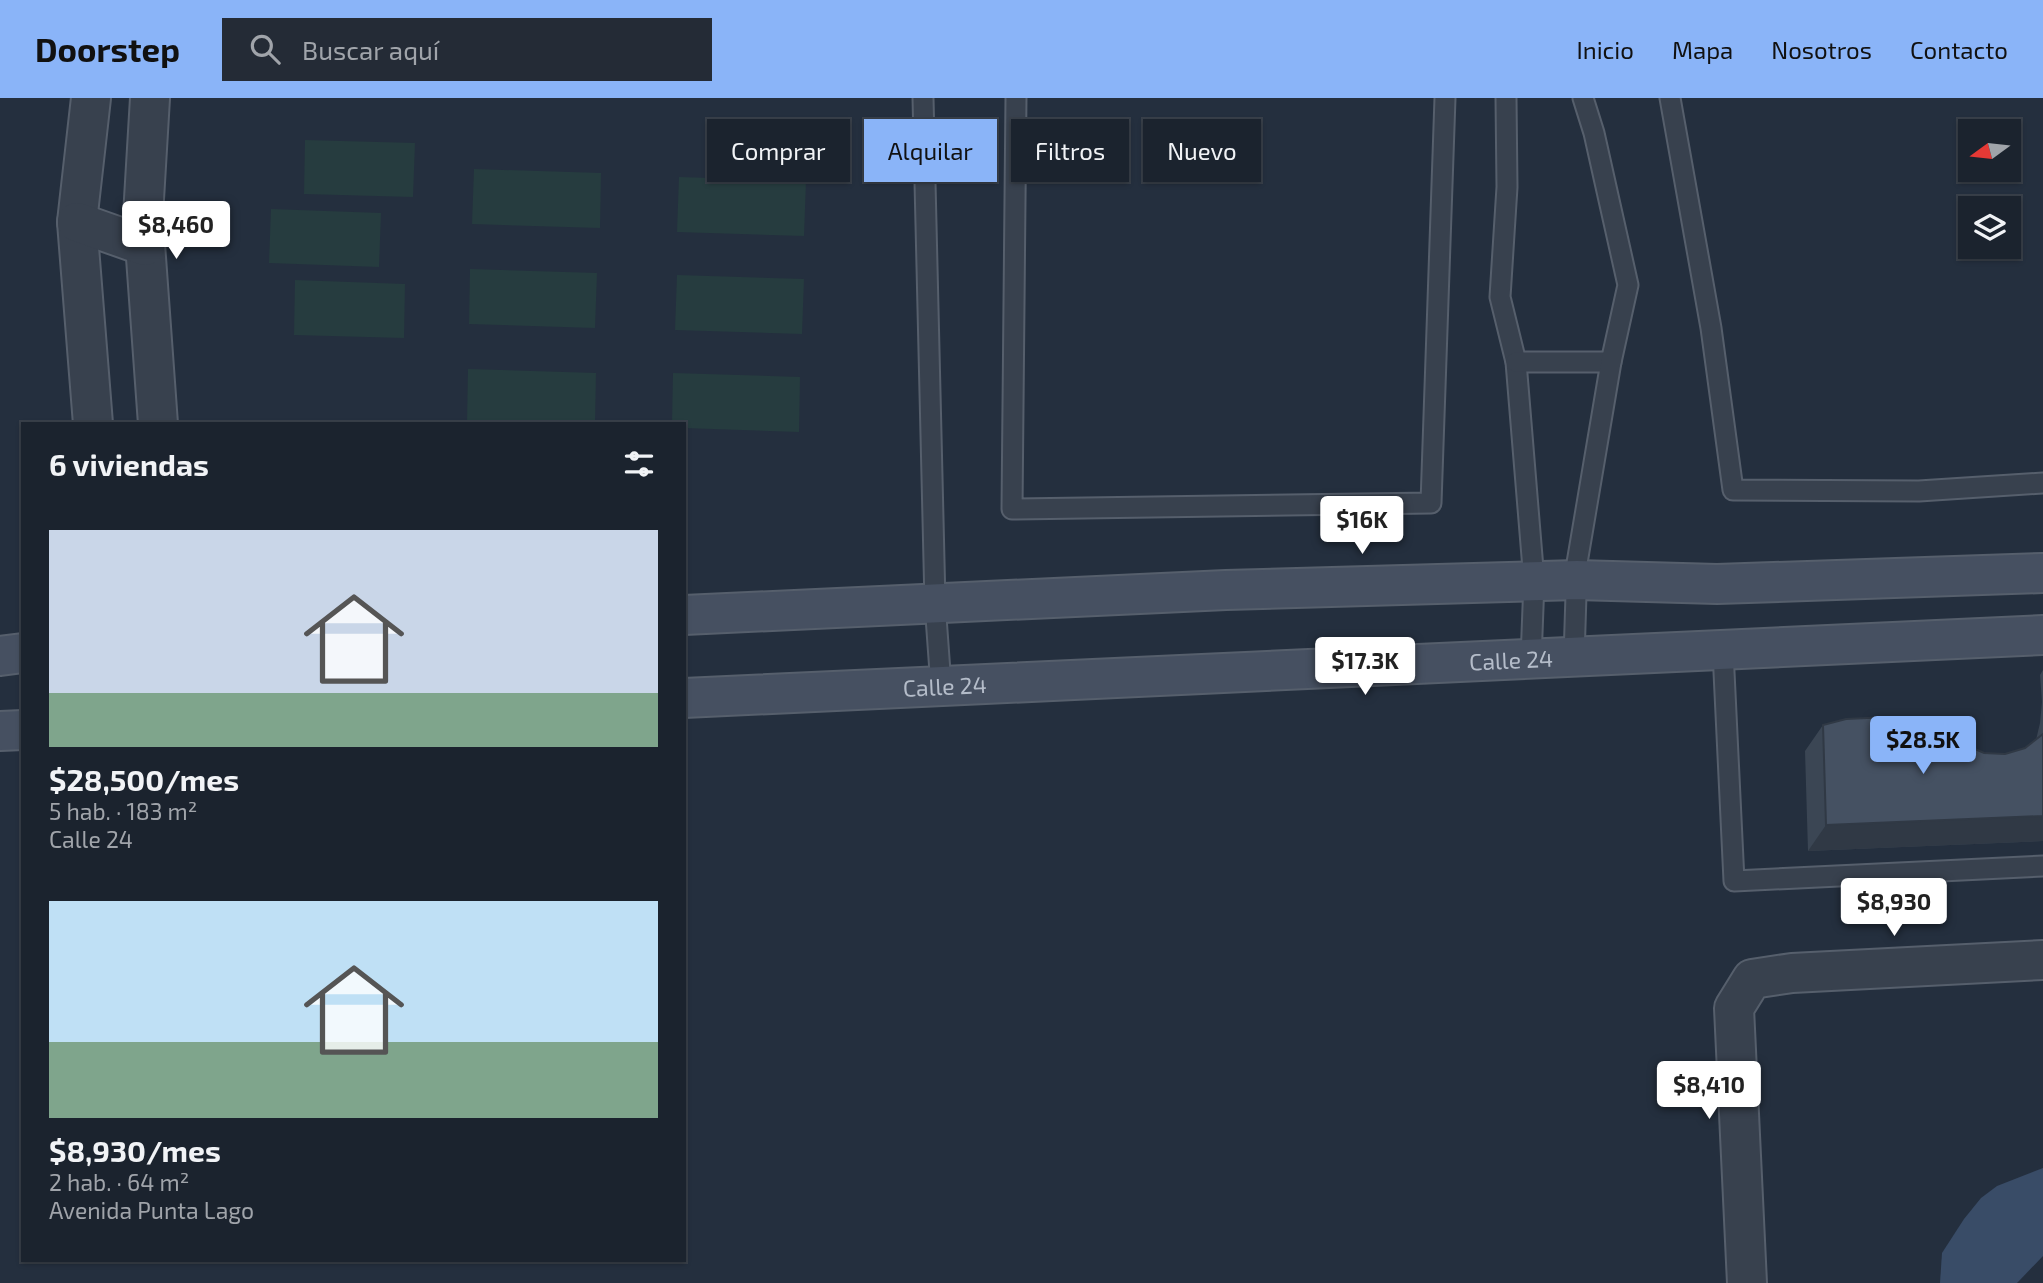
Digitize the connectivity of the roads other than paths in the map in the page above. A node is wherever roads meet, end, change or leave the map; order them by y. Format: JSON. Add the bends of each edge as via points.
{"nodes":[{"id":1,"x":91,"y":98,"type":"edge"},
{"id":2,"x":150,"y":98,"type":"edge"},
{"id":3,"x":923,"y":98,"type":"edge"},
{"id":4,"x":1016,"y":98,"type":"edge"},
{"id":5,"x":1445,"y":98,"type":"edge"},
{"id":6,"x":1506,"y":98,"type":"edge"},
{"id":7,"x":1583,"y":98,"type":"edge"},
{"id":8,"x":1670,"y":98,"type":"edge"},
{"id":9,"x":77,"y":222,"type":"junction"},
{"id":10,"x":145,"y":246,"type":"junction"},
{"id":11,"x":1516,"y":362,"type":"junction"},
{"id":12,"x":1611,"y":362,"type":"junction"},
{"id":13,"x":93,"y":422,"type":"edge"},
{"id":14,"x":158,"y":422,"type":"edge"},
{"id":15,"x":2043,"y":483,"type":"edge"},
{"id":16,"x":2043,"y":573,"type":"edge"},
{"id":17,"x":1577,"y":580,"type":"junction"},
{"id":18,"x":1534,"y":581,"type":"junction"},
{"id":19,"x":935,"y":603,"type":"junction"},
{"id":20,"x":686,"y":615,"type":"edge"},
{"id":21,"x":2043,"y":635,"type":"edge"},
{"id":22,"x":1723,"y":651,"type":"junction"},
{"id":23,"x":21,"y":653,"type":"edge"},
{"id":24,"x":0,"y":656,"type":"edge"},
{"id":25,"x":1574,"y":658,"type":"junction"},
{"id":26,"x":1531,"y":660,"type":"junction"},
{"id":27,"x":941,"y":686,"type":"junction"},
{"id":28,"x":686,"y":698,"type":"edge"},
{"id":29,"x":21,"y":730,"type":"edge"},
{"id":30,"x":0,"y":731,"type":"edge"},
{"id":31,"x":2043,"y":866,"type":"edge"},
{"id":32,"x":2043,"y":960,"type":"edge"},
{"id":33,"x":1746,"y":1283,"type":"edge"}],
"edges":[{"from":1,"to":9,"type":"street"},
{"from":2,"to":10,"type":"street"},
{"from":3,"to":19,"type":"lane"},
{"from":4,"to":5,"type":"lane","via":[[1012,509],[1431,503]]},
{"from":6,"to":11,"type":"lane","via":[[1507,187],[1500,297]]},
{"from":7,"to":12,"type":"lane","via":[[1629,285]]},
{"from":8,"to":15,"type":"lane","via":[[1733,490],[1919,491]]},
{"from":9,"to":10,"type":"street"},
{"from":9,"to":13,"type":"street"},
{"from":10,"to":14,"type":"street"},
{"from":11,"to":12,"type":"lane"},
{"from":11,"to":18,"type":"lane"},
{"from":12,"to":17,"type":"lane"},
{"from":16,"to":17,"type":"main road","via":[[1717,584]]},
{"from":17,"to":18,"type":"main road"},
{"from":17,"to":25,"type":"lane"},
{"from":18,"to":19,"type":"main road"},
{"from":18,"to":26,"type":"lane"},
{"from":19,"to":20,"type":"main road"},
{"from":19,"to":27,"type":"lane"},
{"from":21,"to":22,"type":"main road","name":"Calle 24"},
{"from":22,"to":25,"type":"main road","name":"Calle 24"},
{"from":22,"to":31,"type":"lane","via":[[1734,881]]},
{"from":23,"to":24,"type":"main road"},
{"from":25,"to":26,"type":"main road","name":"Calle 24"},
{"from":26,"to":27,"type":"main road","name":"Calle 24"},
{"from":27,"to":28,"type":"main road","name":"Calle 24"},
{"from":29,"to":30,"type":"main road"},
{"from":32,"to":33,"type":"street","via":[[1752,979],[1734,1008]]}]}
